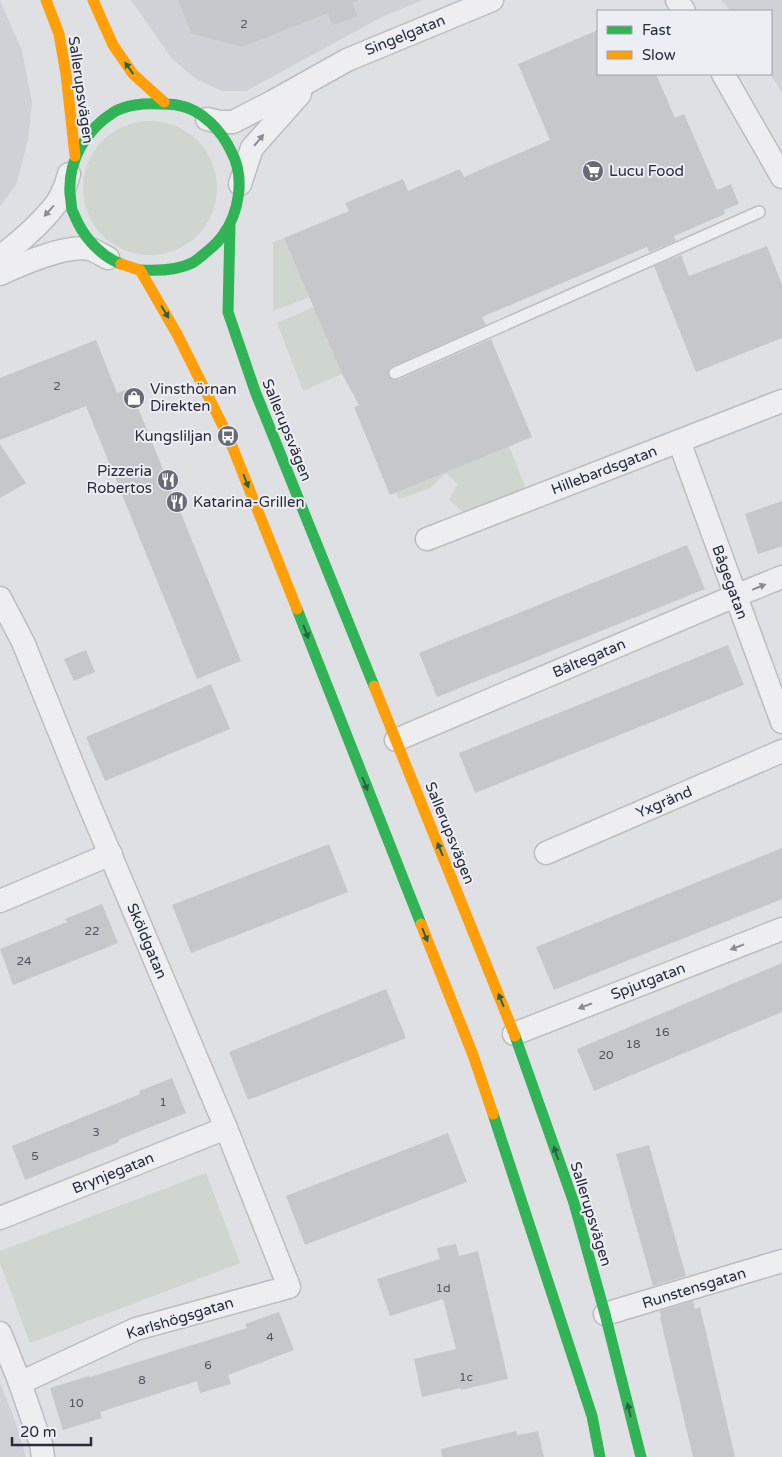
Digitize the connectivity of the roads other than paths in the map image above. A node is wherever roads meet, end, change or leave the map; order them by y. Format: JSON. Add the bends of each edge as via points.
{"nodes":[{"id":1,"x":46,"y":0,"type":"edge"},
{"id":2,"x":93,"y":0,"type":"edge"},
{"id":3,"x":492,"y":0,"type":"edge"},
{"id":4,"x":347,"y":60,"type":"junction"},
{"id":5,"x":724,"y":75,"type":"edge"},
{"id":6,"x":164,"y":102,"type":"junction"},
{"id":7,"x":206,"y":119,"type":"junction"},
{"id":8,"x":73,"y":162,"type":"junction"},
{"id":9,"x":782,"y":177,"type":"edge"},
{"id":10,"x":240,"y":184,"type":"junction"},
{"id":11,"x":759,"y":212,"type":"dead end"},
{"id":12,"x":230,"y":226,"type":"junction"},
{"id":13,"x":0,"y":257,"type":"edge"},
{"id":14,"x":108,"y":258,"type":"junction"},
{"id":15,"x":140,"y":270,"type":"junction"},
{"id":16,"x":0,"y":274,"type":"edge"},
{"id":17,"x":395,"y":373,"type":"dead end"},
{"id":18,"x":782,"y":401,"type":"edge"},
{"id":19,"x":679,"y":441,"type":"junction"},
{"id":20,"x":427,"y":539,"type":"dead end"},
{"id":21,"x":782,"y":577,"type":"edge"},
{"id":22,"x":735,"y":596,"type":"junction"},
{"id":23,"x":0,"y":598,"type":"edge"},
{"id":24,"x":782,"y":722,"type":"edge"},
{"id":25,"x":396,"y":740,"type":"junction"},
{"id":26,"x":782,"y":751,"type":"edge"},
{"id":27,"x":546,"y":853,"type":"dead end"},
{"id":28,"x":110,"y":854,"type":"junction"},
{"id":29,"x":0,"y":901,"type":"edge"},
{"id":30,"x":782,"y":929,"type":"edge"},
{"id":31,"x":514,"y":1034,"type":"junction"},
{"id":32,"x":226,"y":1128,"type":"junction"},
{"id":33,"x":0,"y":1218,"type":"edge"},
{"id":34,"x":782,"y":1261,"type":"edge"},
{"id":35,"x":289,"y":1287,"type":"joint"},
{"id":36,"x":605,"y":1314,"type":"junction"},
{"id":37,"x":0,"y":1333,"type":"edge"},
{"id":38,"x":20,"y":1382,"type":"junction"},
{"id":39,"x":43,"y":1457,"type":"edge"},
{"id":40,"x":600,"y":1457,"type":"edge"},
{"id":41,"x":641,"y":1457,"type":"edge"}],
"edges":[{"from":1,"to":8,"type":"main road","name":"Sallerupsvägen","via":[[59,34],[66,74]]},
{"from":6,"to":2,"type":"main road","name":"Sallerupsvägen","one_way":true,"via":[[133,74],[113,45]]},
{"from":3,"to":4,"type":"street","name":"Singelgatan"},
{"from":4,"to":7,"type":"street","name":"Singelgatan","via":[[233,122]]},
{"from":10,"to":4,"type":"street","name":"Singelgatan","one_way":true,"via":[[252,148],[280,115],[297,96]]},
{"from":5,"to":9,"type":"street"},
{"from":6,"to":7,"type":"main road","name":"Sallerupsvägen","via":[[186,107]]},
{"from":6,"to":8,"type":"main road","name":"Sallerupsvägen","via":[[142,102],[120,108],[101,120],[85,136]]},
{"from":7,"to":10,"type":"main road","name":"Sallerupsvägen","via":[[224,137],[235,160]]},
{"from":8,"to":13,"type":"street","one_way":true,"via":[[65,188],[53,209]]},
{"from":8,"to":14,"type":"main road","name":"Sallerupsvägen","via":[[69,189],[72,210],[92,245]]},
{"from":10,"to":12,"type":"main road","name":"Sallerupsvägen"},
{"from":11,"to":17,"type":"lane"},
{"from":12,"to":15,"type":"main road","name":"Sallerupsvägen","via":[[214,247],[192,263],[167,271]]},
{"from":12,"to":25,"type":"main road","name":"Sallerupsvägen","via":[[228,312],[255,391]]},
{"from":14,"to":15,"type":"main road","name":"Sallerupsvägen"},
{"from":14,"to":16,"type":"street","via":[[90,249],[69,249]]},
{"from":15,"to":40,"type":"main road","one_way":true,"via":[[177,334],[228,436],[473,1055],[592,1416]]},
{"from":18,"to":19,"type":"street","name":"Hillebardsgatan"},
{"from":19,"to":20,"type":"street","name":"Hillebardsgatan"},
{"from":19,"to":22,"type":"street","name":"Bågegatan"},
{"from":22,"to":21,"type":"street","name":"Bältegatan","one_way":true},
{"from":22,"to":24,"type":"street","name":"Bågegatan"},
{"from":22,"to":25,"type":"street","name":"Bältegatan"},
{"from":23,"to":28,"type":"street","name":"Sköldgatan","via":[[23,642]]},
{"from":31,"to":25,"type":"main road","name":"Sallerupsvägen","one_way":true},
{"from":26,"to":27,"type":"street","name":"Yxgränd"},
{"from":28,"to":29,"type":"street"},
{"from":28,"to":32,"type":"street","name":"Sköldgatan"},
{"from":30,"to":31,"type":"street","name":"Spjutgatan","one_way":true},
{"from":36,"to":31,"type":"main road","name":"Sallerupsvägen","one_way":true,"via":[[574,1204]]},
{"from":32,"to":33,"type":"street","name":"Brynjegatan"},
{"from":32,"to":35,"type":"street","name":"Sköldgatan"},
{"from":34,"to":36,"type":"street","name":"Runstensgatan"},
{"from":35,"to":38,"type":"street","name":"Karlshögsgatan","via":[[136,1329]]},
{"from":41,"to":36,"type":"main road","name":"Sallerupsvägen","one_way":true},
{"from":37,"to":38,"type":"street"},
{"from":38,"to":39,"type":"street"}]}
